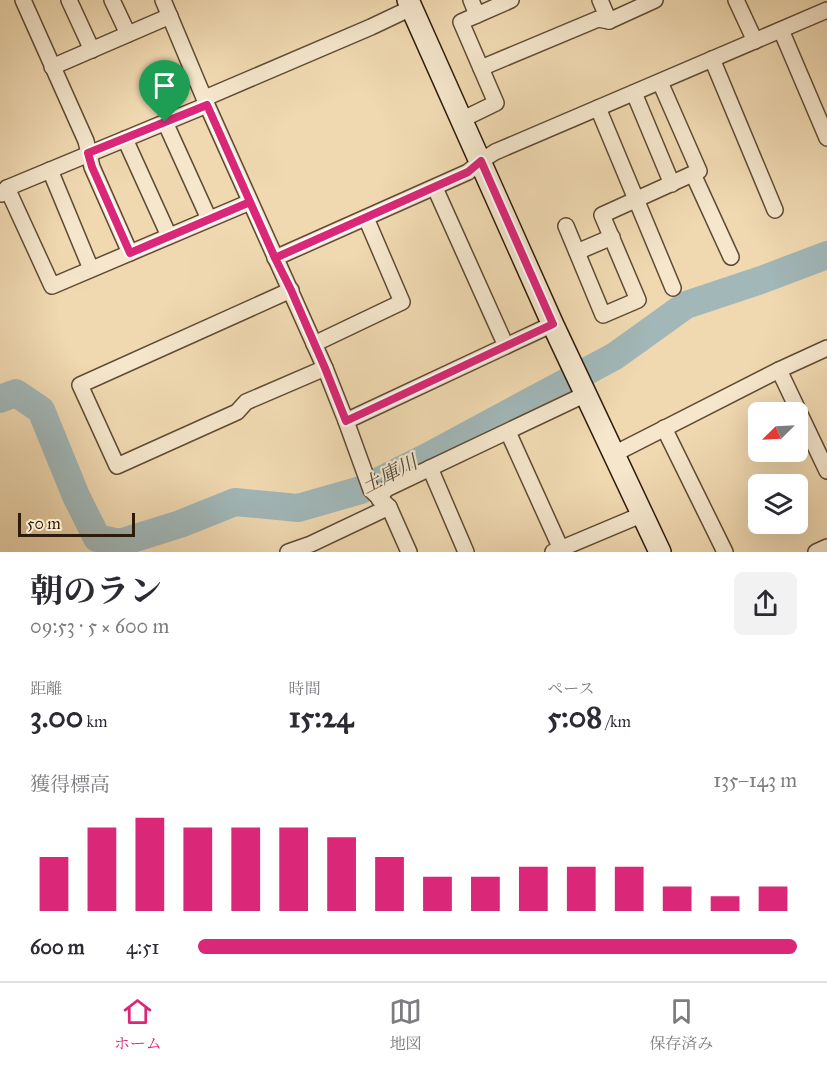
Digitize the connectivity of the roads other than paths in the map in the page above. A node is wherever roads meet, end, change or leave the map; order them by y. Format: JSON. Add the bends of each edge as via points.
{"nodes":[{"id":1,"x":23,"y":0,"type":"edge"},
{"id":2,"x":69,"y":0,"type":"edge"},
{"id":3,"x":112,"y":0,"type":"edge"},
{"id":4,"x":163,"y":0,"type":"edge"},
{"id":5,"x":471,"y":0,"type":"edge"},
{"id":6,"x":511,"y":0,"type":"edge"},
{"id":7,"x":600,"y":0,"type":"edge"},
{"id":8,"x":655,"y":0,"type":"edge"},
{"id":9,"x":736,"y":0,"type":"edge"},
{"id":10,"x":409,"y":4,"type":"edge"},
{"id":11,"x":827,"y":10,"type":"edge"},
{"id":12,"x":477,"y":15,"type":"junction"},
{"id":13,"x":170,"y":16,"type":"junction"},
{"id":14,"x":609,"y":21,"type":"junction"},
{"id":15,"x":781,"y":30,"type":"junction"},
{"id":16,"x":128,"y":34,"type":"junction"},
{"id":17,"x":755,"y":41,"type":"junction"},
{"id":18,"x":92,"y":50,"type":"junction"},
{"id":19,"x":712,"y":59,"type":"junction"},
{"id":20,"x":52,"y":67,"type":"junction"},
{"id":21,"x":481,"y":68,"type":"junction"},
{"id":22,"x":660,"y":82,"type":"junction"},
{"id":23,"x":633,"y":93,"type":"junction"},
{"id":24,"x":206,"y":102,"type":"junction"},
{"id":25,"x":598,"y":108,"type":"junction"},
{"id":26,"x":461,"y":120,"type":"junction"},
{"id":27,"x":165,"y":122,"type":"junction"},
{"id":28,"x":827,"y":138,"type":"edge"},
{"id":29,"x":125,"y":139,"type":"junction"},
{"id":30,"x":88,"y":153,"type":"junction"},
{"id":31,"x":481,"y":161,"type":"junction"},
{"id":32,"x":50,"y":170,"type":"junction"},
{"id":33,"x":693,"y":174,"type":"junction"},
{"id":34,"x":672,"y":184,"type":"junction"},
{"id":35,"x":435,"y":188,"type":"junction"},
{"id":36,"x":3,"y":192,"type":"edge"},
{"id":37,"x":636,"y":199,"type":"junction"},
{"id":38,"x":250,"y":202,"type":"junction"},
{"id":39,"x":775,"y":210,"type":"dead end"},
{"id":40,"x":366,"y":218,"type":"junction"},
{"id":41,"x":209,"y":219,"type":"junction"},
{"id":42,"x":566,"y":226,"type":"dead end"},
{"id":43,"x":169,"y":236,"type":"junction"},
{"id":44,"x":612,"y":237,"type":"junction"},
{"id":45,"x":577,"y":252,"type":"junction"},
{"id":46,"x":130,"y":253,"type":"junction"},
{"id":47,"x":731,"y":257,"type":"dead end"},
{"id":48,"x":275,"y":258,"type":"junction"},
{"id":49,"x":91,"y":270,"type":"junction"},
{"id":50,"x":673,"y":288,"type":"dead end"},
{"id":51,"x":291,"y":290,"type":"junction"},
{"id":52,"x":553,"y":325,"type":"junction"},
{"id":53,"x":314,"y":344,"type":"junction"},
{"id":54,"x":506,"y":346,"type":"junction"},
{"id":55,"x":827,"y":348,"type":"edge"},
{"id":56,"x":325,"y":368,"type":"junction"},
{"id":57,"x":779,"y":370,"type":"junction"},
{"id":58,"x":586,"y":393,"type":"junction"},
{"id":59,"x":348,"y":426,"type":"junction"},
{"id":60,"x":664,"y":428,"type":"junction"},
{"id":61,"x":508,"y":432,"type":"junction"},
{"id":62,"x":614,"y":454,"type":"junction"},
{"id":63,"x":430,"y":468,"type":"junction"},
{"id":64,"x":827,"y":471,"type":"edge"},
{"id":65,"x":380,"y":498,"type":"junction"},
{"id":66,"x":641,"y":514,"type":"junction"},
{"id":67,"x":827,"y":547,"type":"edge"},
{"id":68,"x":557,"y":550,"type":"edge"},
{"id":69,"x":288,"y":552,"type":"edge"},
{"id":70,"x":409,"y":552,"type":"edge"},
{"id":71,"x":466,"y":552,"type":"edge"},
{"id":72,"x":660,"y":552,"type":"edge"},
{"id":73,"x":725,"y":552,"type":"edge"},
{"id":74,"x":816,"y":552,"type":"edge"}],
"edges":[{"from":1,"to":20,"type":"street"},
{"from":2,"to":18,"type":"street"},
{"from":3,"to":16,"type":"street"},
{"from":4,"to":13,"type":"street"},
{"from":5,"to":12,"type":"street"},
{"from":6,"to":12,"type":"street"},
{"from":7,"to":14,"type":"street"},
{"from":8,"to":14,"type":"street"},
{"from":9,"to":17,"type":"street"},
{"from":10,"to":24,"type":"street","via":[[371,27]]},
{"from":10,"to":26,"type":"street"},
{"from":11,"to":15,"type":"street"},
{"from":12,"to":21,"type":"street","via":[[461,22]]},
{"from":13,"to":16,"type":"street"},
{"from":13,"to":24,"type":"street"},
{"from":14,"to":21,"type":"street","via":[[598,19]]},
{"from":15,"to":17,"type":"street"},
{"from":15,"to":28,"type":"street"},
{"from":16,"to":18,"type":"street"},
{"from":17,"to":19,"type":"street"},
{"from":18,"to":20,"type":"street"},
{"from":19,"to":22,"type":"street"},
{"from":19,"to":39,"type":"street"},
{"from":20,"to":30,"type":"street"},
{"from":21,"to":26,"type":"street","via":[[496,103]]},
{"from":22,"to":23,"type":"street"},
{"from":22,"to":33,"type":"street","via":[[699,171]]},
{"from":23,"to":25,"type":"street"},
{"from":23,"to":34,"type":"street"},
{"from":24,"to":27,"type":"street"},
{"from":24,"to":38,"type":"street"},
{"from":25,"to":31,"type":"street"},
{"from":25,"to":37,"type":"street"},
{"from":26,"to":31,"type":"street"},
{"from":27,"to":29,"type":"street"},
{"from":27,"to":41,"type":"street"},
{"from":29,"to":30,"type":"street"},
{"from":29,"to":43,"type":"street"},
{"from":30,"to":32,"type":"street"},
{"from":30,"to":46,"type":"street"},
{"from":31,"to":35,"type":"street"},
{"from":31,"to":52,"type":"street"},
{"from":32,"to":36,"type":"street"},
{"from":32,"to":49,"type":"street"},
{"from":33,"to":34,"type":"street"},
{"from":33,"to":47,"type":"street"},
{"from":34,"to":37,"type":"street"},
{"from":35,"to":40,"type":"street"},
{"from":35,"to":54,"type":"street"},
{"from":36,"to":49,"type":"street","via":[[52,286]]},
{"from":37,"to":44,"type":"street","via":[[602,215]]},
{"from":37,"to":50,"type":"street"},
{"from":38,"to":41,"type":"street"},
{"from":38,"to":48,"type":"street"},
{"from":40,"to":48,"type":"street"},
{"from":40,"to":53,"type":"street","via":[[402,303]]},
{"from":41,"to":43,"type":"street"},
{"from":42,"to":45,"type":"street"},
{"from":43,"to":46,"type":"street"},
{"from":44,"to":45,"type":"street"},
{"from":44,"to":45,"type":"street","via":[[639,300],[603,315]]},
{"from":46,"to":49,"type":"street"},
{"from":48,"to":51,"type":"street"},
{"from":51,"to":53,"type":"street"},
{"from":51,"to":56,"type":"street","via":[[80,385],[117,466]]},
{"from":52,"to":54,"type":"street"},
{"from":52,"to":58,"type":"street"},
{"from":53,"to":56,"type":"street"},
{"from":54,"to":59,"type":"street"},
{"from":55,"to":57,"type":"street"},
{"from":56,"to":59,"type":"street"},
{"from":57,"to":60,"type":"street"},
{"from":57,"to":64,"type":"street"},
{"from":58,"to":61,"type":"street"},
{"from":58,"to":62,"type":"street"},
{"from":59,"to":65,"type":"street"},
{"from":60,"to":62,"type":"street"},
{"from":60,"to":73,"type":"street"},
{"from":61,"to":63,"type":"street"},
{"from":61,"to":68,"type":"street"},
{"from":62,"to":66,"type":"street"},
{"from":63,"to":65,"type":"street","via":[[386,489]]},
{"from":63,"to":71,"type":"street"},
{"from":65,"to":69,"type":"street","via":[[311,544]]},
{"from":65,"to":70,"type":"street"},
{"from":66,"to":68,"type":"street"},
{"from":66,"to":72,"type":"street"},
{"from":67,"to":74,"type":"street"}]}
